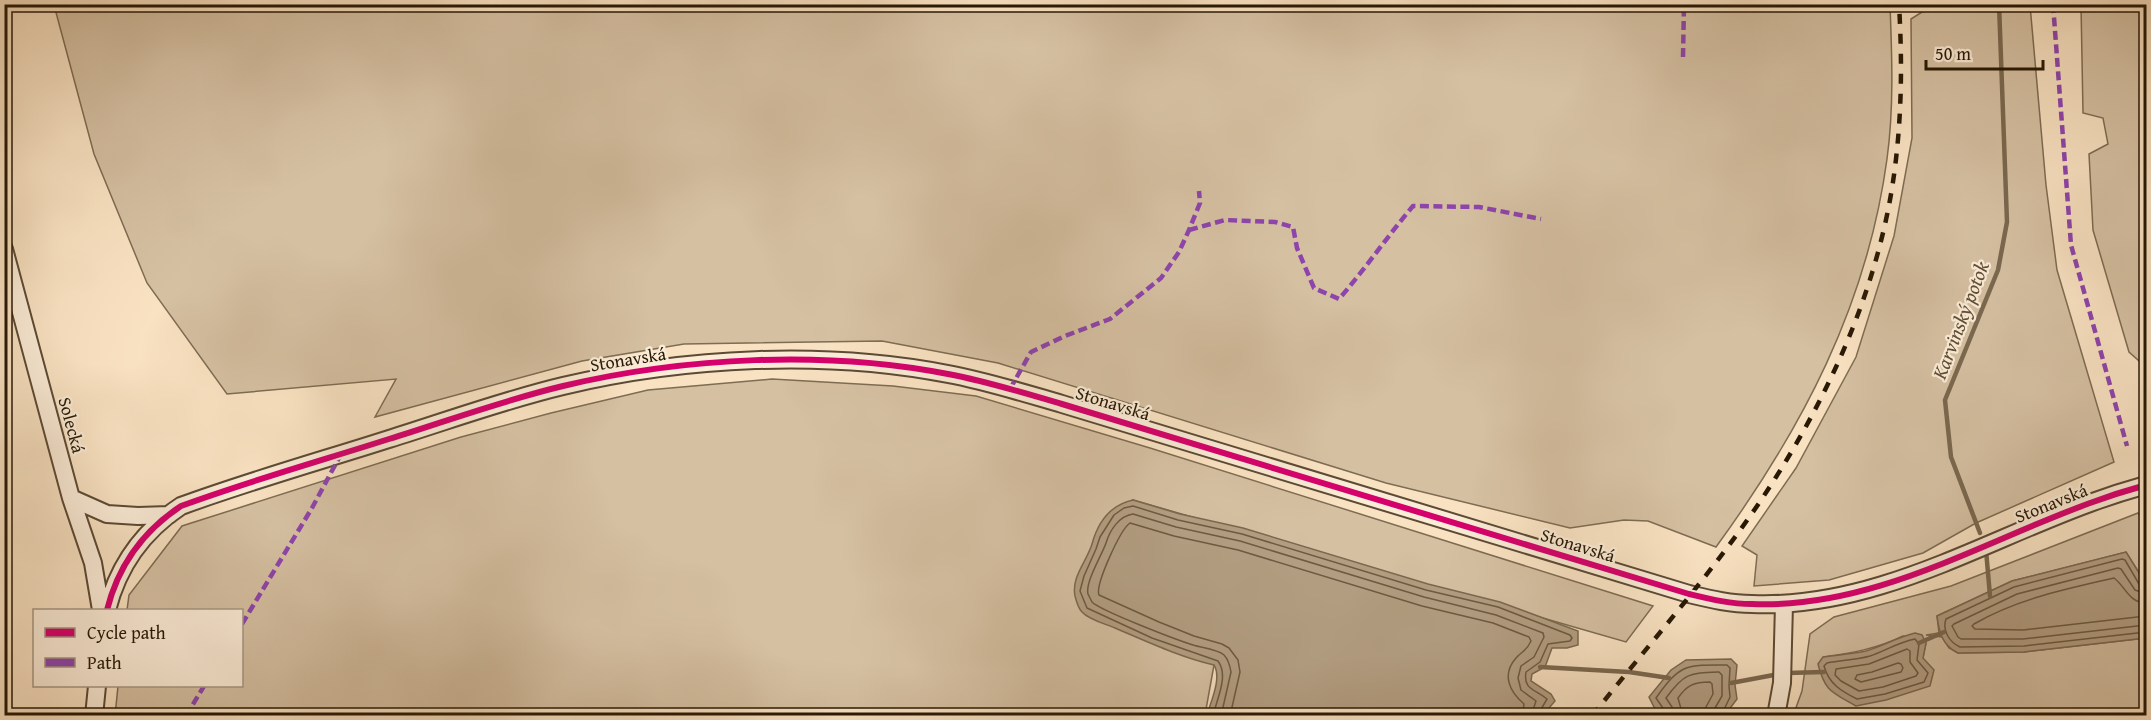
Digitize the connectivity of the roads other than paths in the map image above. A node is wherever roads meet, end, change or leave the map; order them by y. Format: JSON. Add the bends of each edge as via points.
{"nodes":[{"id":1,"x":4,"y":249,"type":"edge"},
{"id":2,"x":2146,"y":484,"type":"edge"},
{"id":3,"x":71,"y":498,"type":"junction"},
{"id":4,"x":169,"y":514,"type":"junction"},
{"id":5,"x":1784,"y":604,"type":"junction"},
{"id":6,"x":101,"y":609,"type":"edge"},
{"id":7,"x":107,"y":609,"type":"edge"},
{"id":8,"x":97,"y":687,"type":"edge"},
{"id":9,"x":94,"y":716,"type":"edge"},
{"id":10,"x":1776,"y":716,"type":"edge"}],
"edges":[{"from":1,"to":3,"type":"street","name":"Solecká"},
{"from":2,"to":5,"type":"street","name":"Stonavská","via":[[1901,578],[1820,600]]},
{"from":3,"to":4,"type":"street","via":[[106,514]]},
{"from":3,"to":6,"type":"street","name":"Solecká","via":[[93,562]]},
{"from":4,"to":5,"type":"street","name":"Stonavská","via":[[200,499],[565,385],[716,362],[856,363],[946,373],[1062,404],[1689,594],[1732,602]]},
{"from":4,"to":7,"type":"street","name":"Stonavská","via":[[134,549]]},
{"from":5,"to":10,"type":"street","via":[[1782,683]]},
{"from":8,"to":9,"type":"street"}]}
